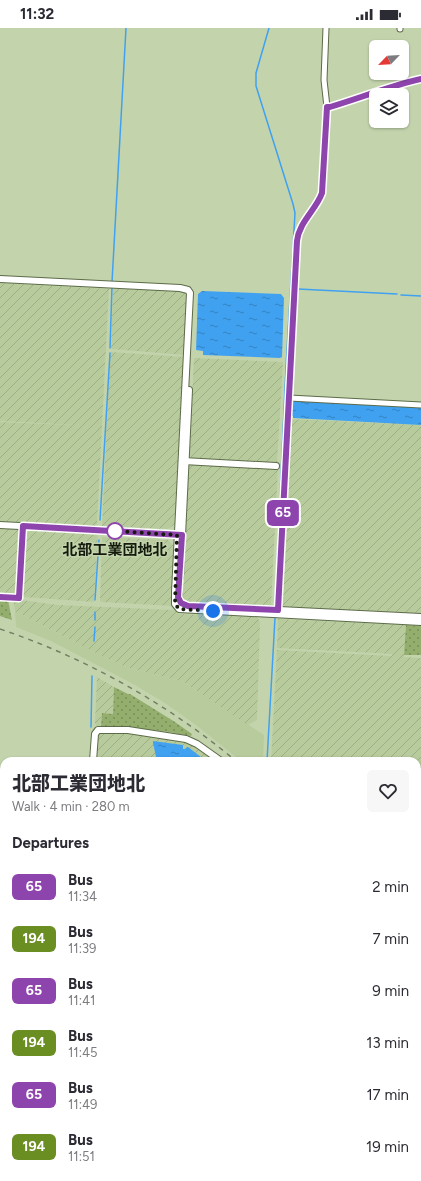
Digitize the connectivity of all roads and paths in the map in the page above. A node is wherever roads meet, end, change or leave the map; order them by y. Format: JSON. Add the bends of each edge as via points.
{"nodes":[{"id":1,"x":326,"y":28,"type":"edge"},
{"id":2,"x":421,"y":79,"type":"edge"},
{"id":3,"x":327,"y":107,"type":"junction"},
{"id":4,"x":0,"y":279,"type":"edge"},
{"id":5,"x":289,"y":398,"type":"junction"},
{"id":6,"x":421,"y":405,"type":"edge"},
{"id":7,"x":184,"y":461,"type":"junction"},
{"id":8,"x":276,"y":466,"type":"dead end"},
{"id":9,"x":0,"y":525,"type":"edge"},
{"id":10,"x":23,"y":526,"type":"junction"},
{"id":11,"x":180,"y":535,"type":"junction"},
{"id":12,"x":0,"y":597,"type":"edge"},
{"id":13,"x":19,"y":598,"type":"joint"},
{"id":14,"x":278,"y":612,"type":"junction"},
{"id":15,"x":421,"y":617,"type":"edge"},
{"id":16,"x":421,"y":622,"type":"edge"},
{"id":17,"x":93,"y":757,"type":"edge"},
{"id":18,"x":215,"y":757,"type":"edge"}],
"edges":[{"from":1,"to":3,"type":"street","via":[[324,80]]},
{"from":2,"to":3,"type":"street"},
{"from":3,"to":5,"type":"street","via":[[322,193],[301,227],[297,241]]},
{"from":4,"to":7,"type":"street","via":[[188,290],[190,295]]},
{"from":5,"to":6,"type":"street"},
{"from":5,"to":14,"type":"street"},
{"from":7,"to":8,"type":"street"},
{"from":7,"to":11,"type":"street"},
{"from":9,"to":10,"type":"street"},
{"from":10,"to":11,"type":"street"},
{"from":10,"to":13,"type":"street"},
{"from":11,"to":14,"type":"street","via":[[175,602],[179,609]]},
{"from":12,"to":13,"type":"street"},
{"from":14,"to":15,"type":"street"},
{"from":14,"to":16,"type":"street"},
{"from":17,"to":18,"type":"street","via":[[95,734],[98,730],[128,730],[186,739]]}]}
